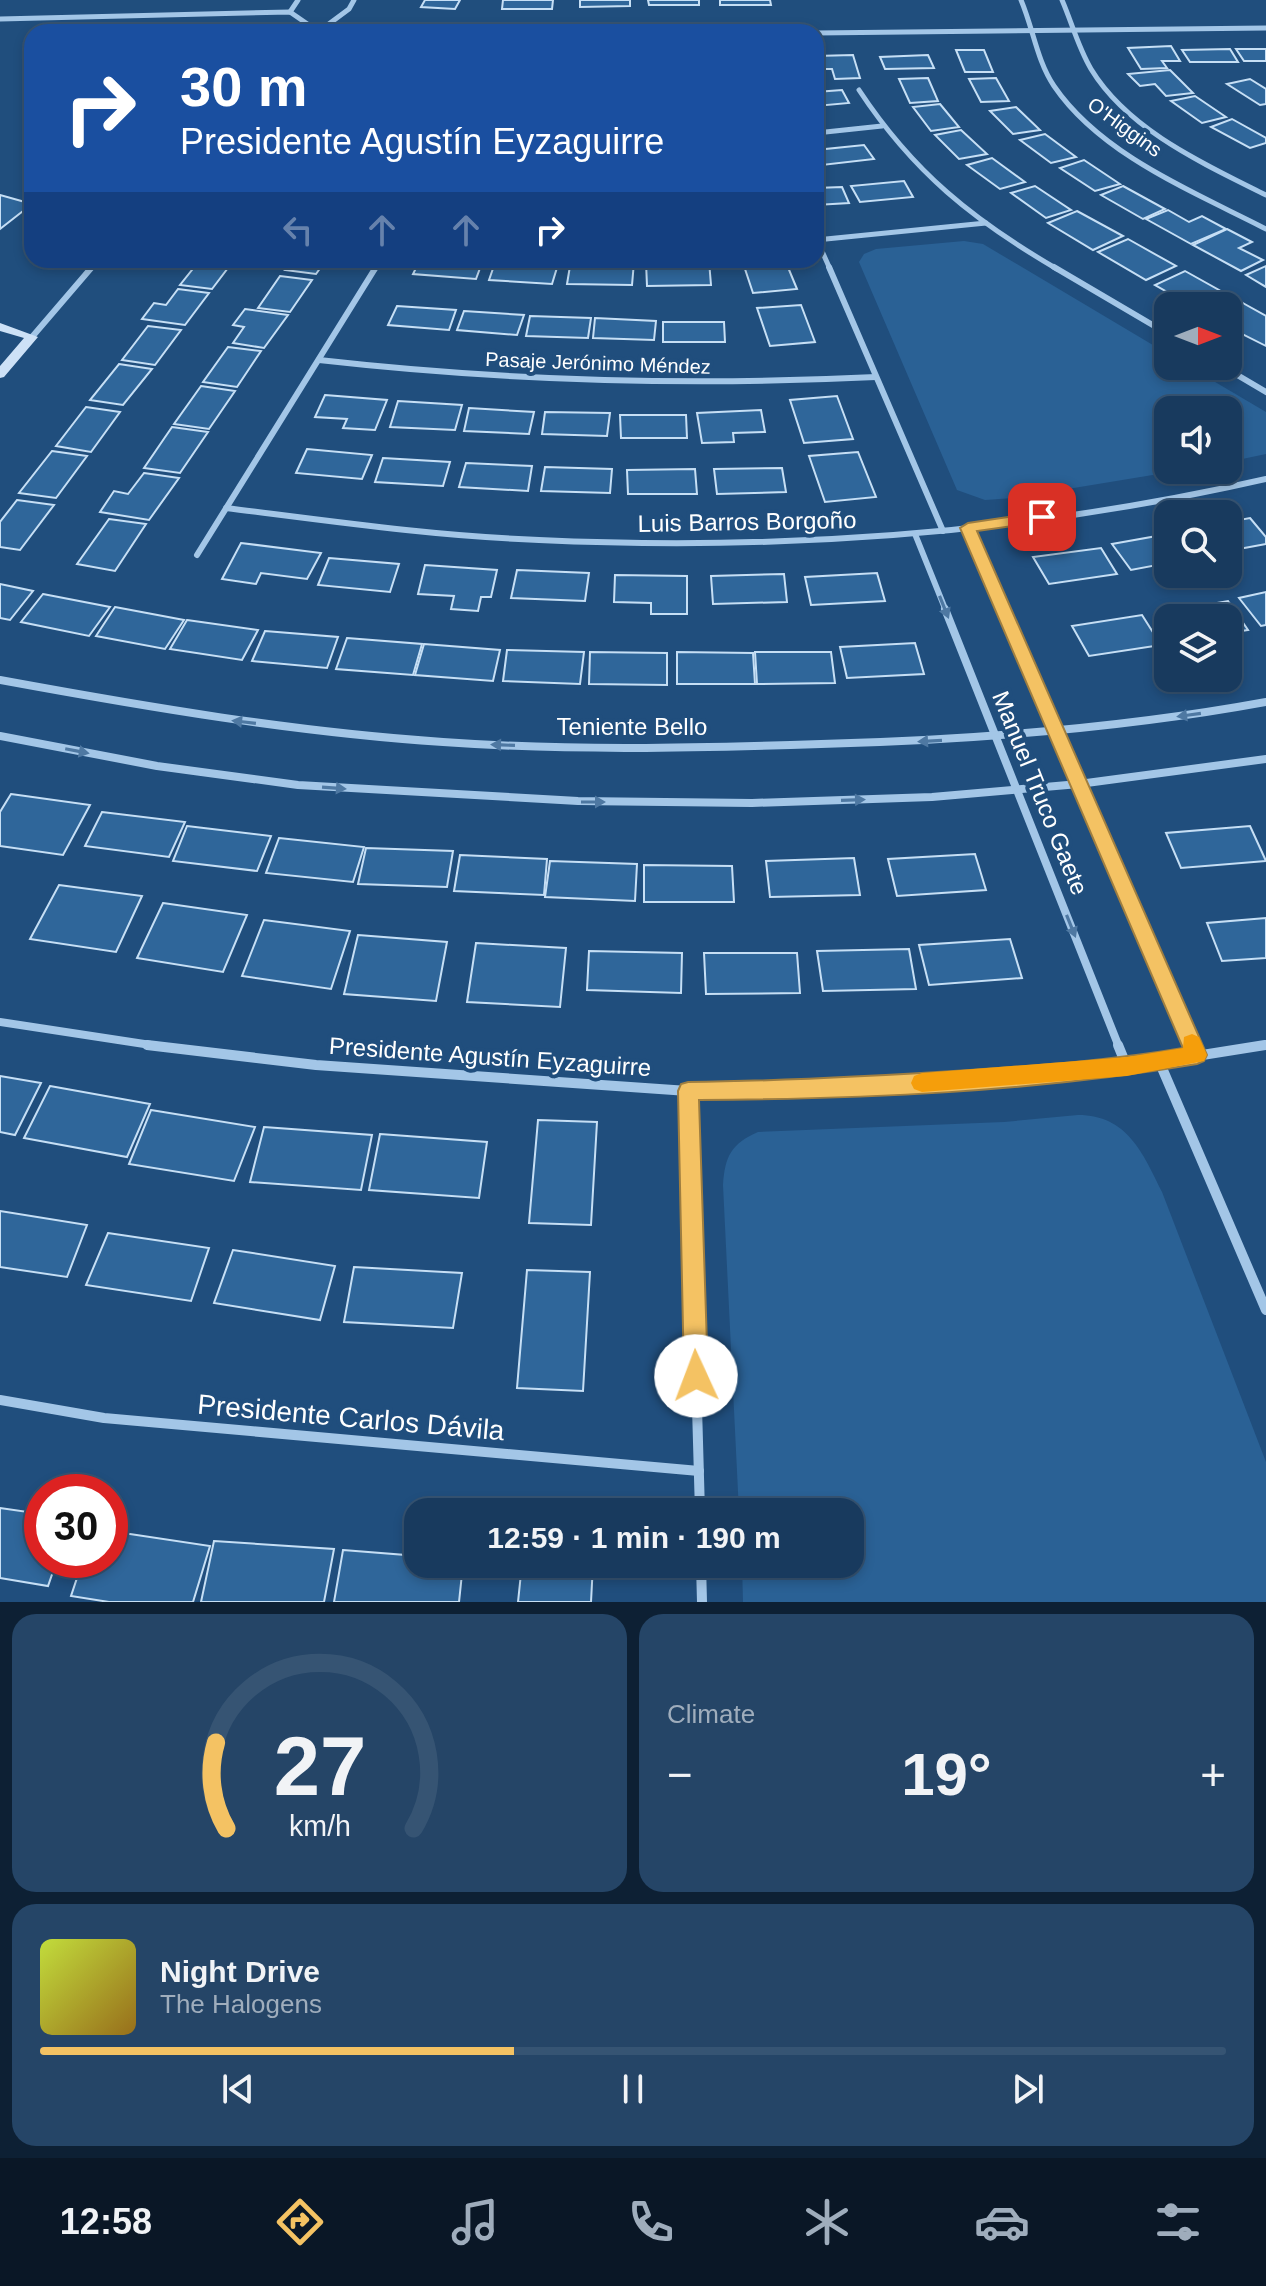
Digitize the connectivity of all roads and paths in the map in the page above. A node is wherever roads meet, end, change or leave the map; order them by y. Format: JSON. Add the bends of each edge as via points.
{"nodes":[{"id":1,"x":298,"y":0,"type":"edge"},
{"id":2,"x":354,"y":0,"type":"edge"},
{"id":3,"x":1021,"y":0,"type":"edge"},
{"id":4,"x":1062,"y":0,"type":"edge"},
{"id":5,"x":290,"y":12,"type":"junction"},
{"id":6,"x":0,"y":19,"type":"edge"},
{"id":7,"x":307,"y":24,"type":"edge"},
{"id":8,"x":330,"y":24,"type":"edge"},
{"id":9,"x":1266,"y":28,"type":"edge"},
{"id":10,"x":1075,"y":30,"type":"junction"},
{"id":11,"x":1033,"y":31,"type":"junction"},
{"id":12,"x":824,"y":33,"type":"edge"},
{"id":13,"x":859,"y":90,"type":"dead end"},
{"id":14,"x":882,"y":126,"type":"junction"},
{"id":15,"x":824,"y":132,"type":"edge"},
{"id":16,"x":1266,"y":195,"type":"edge"},
{"id":17,"x":987,"y":223,"type":"junction"},
{"id":18,"x":1266,"y":229,"type":"edge"},
{"id":19,"x":824,"y":239,"type":"edge"},
{"id":20,"x":824,"y":256,"type":"edge"},
{"id":21,"x":91,"y":268,"type":"edge"},
{"id":22,"x":376,"y":268,"type":"edge"},
{"id":23,"x":1154,"y":325,"type":"edge"},
{"id":24,"x":0,"y":327,"type":"edge"},
{"id":25,"x":28,"y":341,"type":"junction"},
{"id":26,"x":0,"y":360,"type":"edge"},
{"id":27,"x":319,"y":360,"type":"junction"},
{"id":28,"x":0,"y":374,"type":"edge"},
{"id":29,"x":876,"y":377,"type":"junction"},
{"id":30,"x":1242,"y":378,"type":"edge"},
{"id":31,"x":1266,"y":392,"type":"edge"},
{"id":32,"x":1266,"y":479,"type":"edge"},
{"id":33,"x":226,"y":508,"type":"junction"},
{"id":34,"x":968,"y":528,"type":"junction"},
{"id":35,"x":943,"y":531,"type":"junction"},
{"id":36,"x":915,"y":534,"type":"junction"},
{"id":37,"x":197,"y":555,"type":"dead end"},
{"id":38,"x":0,"y":680,"type":"edge"},
{"id":39,"x":1266,"y":702,"type":"edge"},
{"id":40,"x":1055,"y":731,"type":"junction"},
{"id":41,"x":0,"y":736,"type":"edge"},
{"id":42,"x":996,"y":737,"type":"junction"},
{"id":43,"x":1266,"y":759,"type":"edge"},
{"id":44,"x":1079,"y":784,"type":"junction"},
{"id":45,"x":1017,"y":790,"type":"junction"},
{"id":46,"x":0,"y":1022,"type":"edge"},
{"id":47,"x":1266,"y":1045,"type":"edge"},
{"id":48,"x":1197,"y":1055,"type":"junction"},
{"id":49,"x":1159,"y":1061,"type":"junction"},
{"id":50,"x":1127,"y":1067,"type":"junction"},
{"id":51,"x":688,"y":1091,"type":"junction"},
{"id":52,"x":1266,"y":1310,"type":"edge"},
{"id":53,"x":0,"y":1400,"type":"edge"},
{"id":54,"x":699,"y":1471,"type":"junction"},
{"id":55,"x":700,"y":1498,"type":"edge"},
{"id":56,"x":701,"y":1578,"type":"edge"},
{"id":57,"x":702,"y":1602,"type":"edge"}],
"edges":[{"from":1,"to":5,"type":"street"},
{"from":2,"to":8,"type":"street"},
{"from":3,"to":11,"type":"street","name":"O'Higgins"},
{"from":4,"to":10,"type":"street","name":"O'Higgins"},
{"from":5,"to":6,"type":"street"},
{"from":5,"to":7,"type":"street"},
{"from":9,"to":10,"type":"street"},
{"from":10,"to":11,"type":"street"},
{"from":10,"to":16,"type":"street","name":"O'Higgins","via":[[1089,64],[1114,98],[1185,151]]},
{"from":11,"to":12,"type":"street"},
{"from":11,"to":18,"type":"street","name":"O'Higgins","via":[[1052,83],[1090,124],[1150,166]]},
{"from":13,"to":14,"type":"street"},
{"from":14,"to":15,"type":"street"},
{"from":14,"to":17,"type":"street","via":[[942,188]]},
{"from":17,"to":19,"type":"street"},
{"from":17,"to":23,"type":"street"},
{"from":20,"to":29,"type":"street"},
{"from":21,"to":25,"type":"street"},
{"from":22,"to":27,"type":"street"},
{"from":24,"to":25,"type":"street"},
{"from":25,"to":26,"type":"street"},
{"from":25,"to":28,"type":"street"},
{"from":27,"to":29,"type":"street","name":"Pasaje Jerónimo Méndez","via":[[608,383]]},
{"from":27,"to":33,"type":"street"},
{"from":29,"to":35,"type":"street"},
{"from":30,"to":31,"type":"street"},
{"from":32,"to":34,"type":"street","name":"Luis Barros Borgoño"},
{"from":33,"to":36,"type":"street","name":"Luis Barros Borgoño","via":[[448,534],[560,540],[754,541]]},
{"from":33,"to":37,"type":"street"},
{"from":34,"to":35,"type":"street","name":"Luis Barros Borgoño"},
{"from":34,"to":40,"type":"street","name":"Manuel Truco Gaete"},
{"from":35,"to":36,"type":"street","name":"Luis Barros Borgoño"},
{"from":36,"to":42,"type":"street","name":"Manuel Truco Gaete","one_way":true},
{"from":42,"to":38,"type":"street","name":"Teniente Bello","one_way":true,"via":[[725,747],[446,742],[208,718]]},
{"from":39,"to":40,"type":"street","name":"Teniente Bello","one_way":true},
{"from":40,"to":42,"type":"street","name":"Teniente Bello"},
{"from":40,"to":44,"type":"street","name":"Manuel Truco Gaete"},
{"from":41,"to":45,"type":"street","one_way":true,"via":[[298,785],[453,796],[752,803]]},
{"from":42,"to":45,"type":"street","name":"Manuel Truco Gaete"},
{"from":43,"to":44,"type":"street"},
{"from":44,"to":45,"type":"street"},
{"from":44,"to":48,"type":"street","name":"Manuel Truco Gaete"},
{"from":45,"to":50,"type":"street","name":"Manuel Truco Gaete","one_way":true},
{"from":46,"to":51,"type":"street","name":"Presidente Agustín Eyzaguirre","via":[[316,1065]]},
{"from":47,"to":48,"type":"street","name":"Presidente Agustín Eyzaguirre"},
{"from":48,"to":49,"type":"street","name":"Presidente Agustín Eyzaguirre"},
{"from":49,"to":50,"type":"street","name":"Presidente Agustín Eyzaguirre"},
{"from":49,"to":52,"type":"street"},
{"from":50,"to":51,"type":"street","name":"Presidente Agustín Eyzaguirre","via":[[814,1090]]},
{"from":51,"to":54,"type":"street"},
{"from":53,"to":54,"type":"street","name":"Presidente Carlos Dávila","via":[[120,1420]]},
{"from":54,"to":55,"type":"street"},
{"from":56,"to":57,"type":"street"}]}
